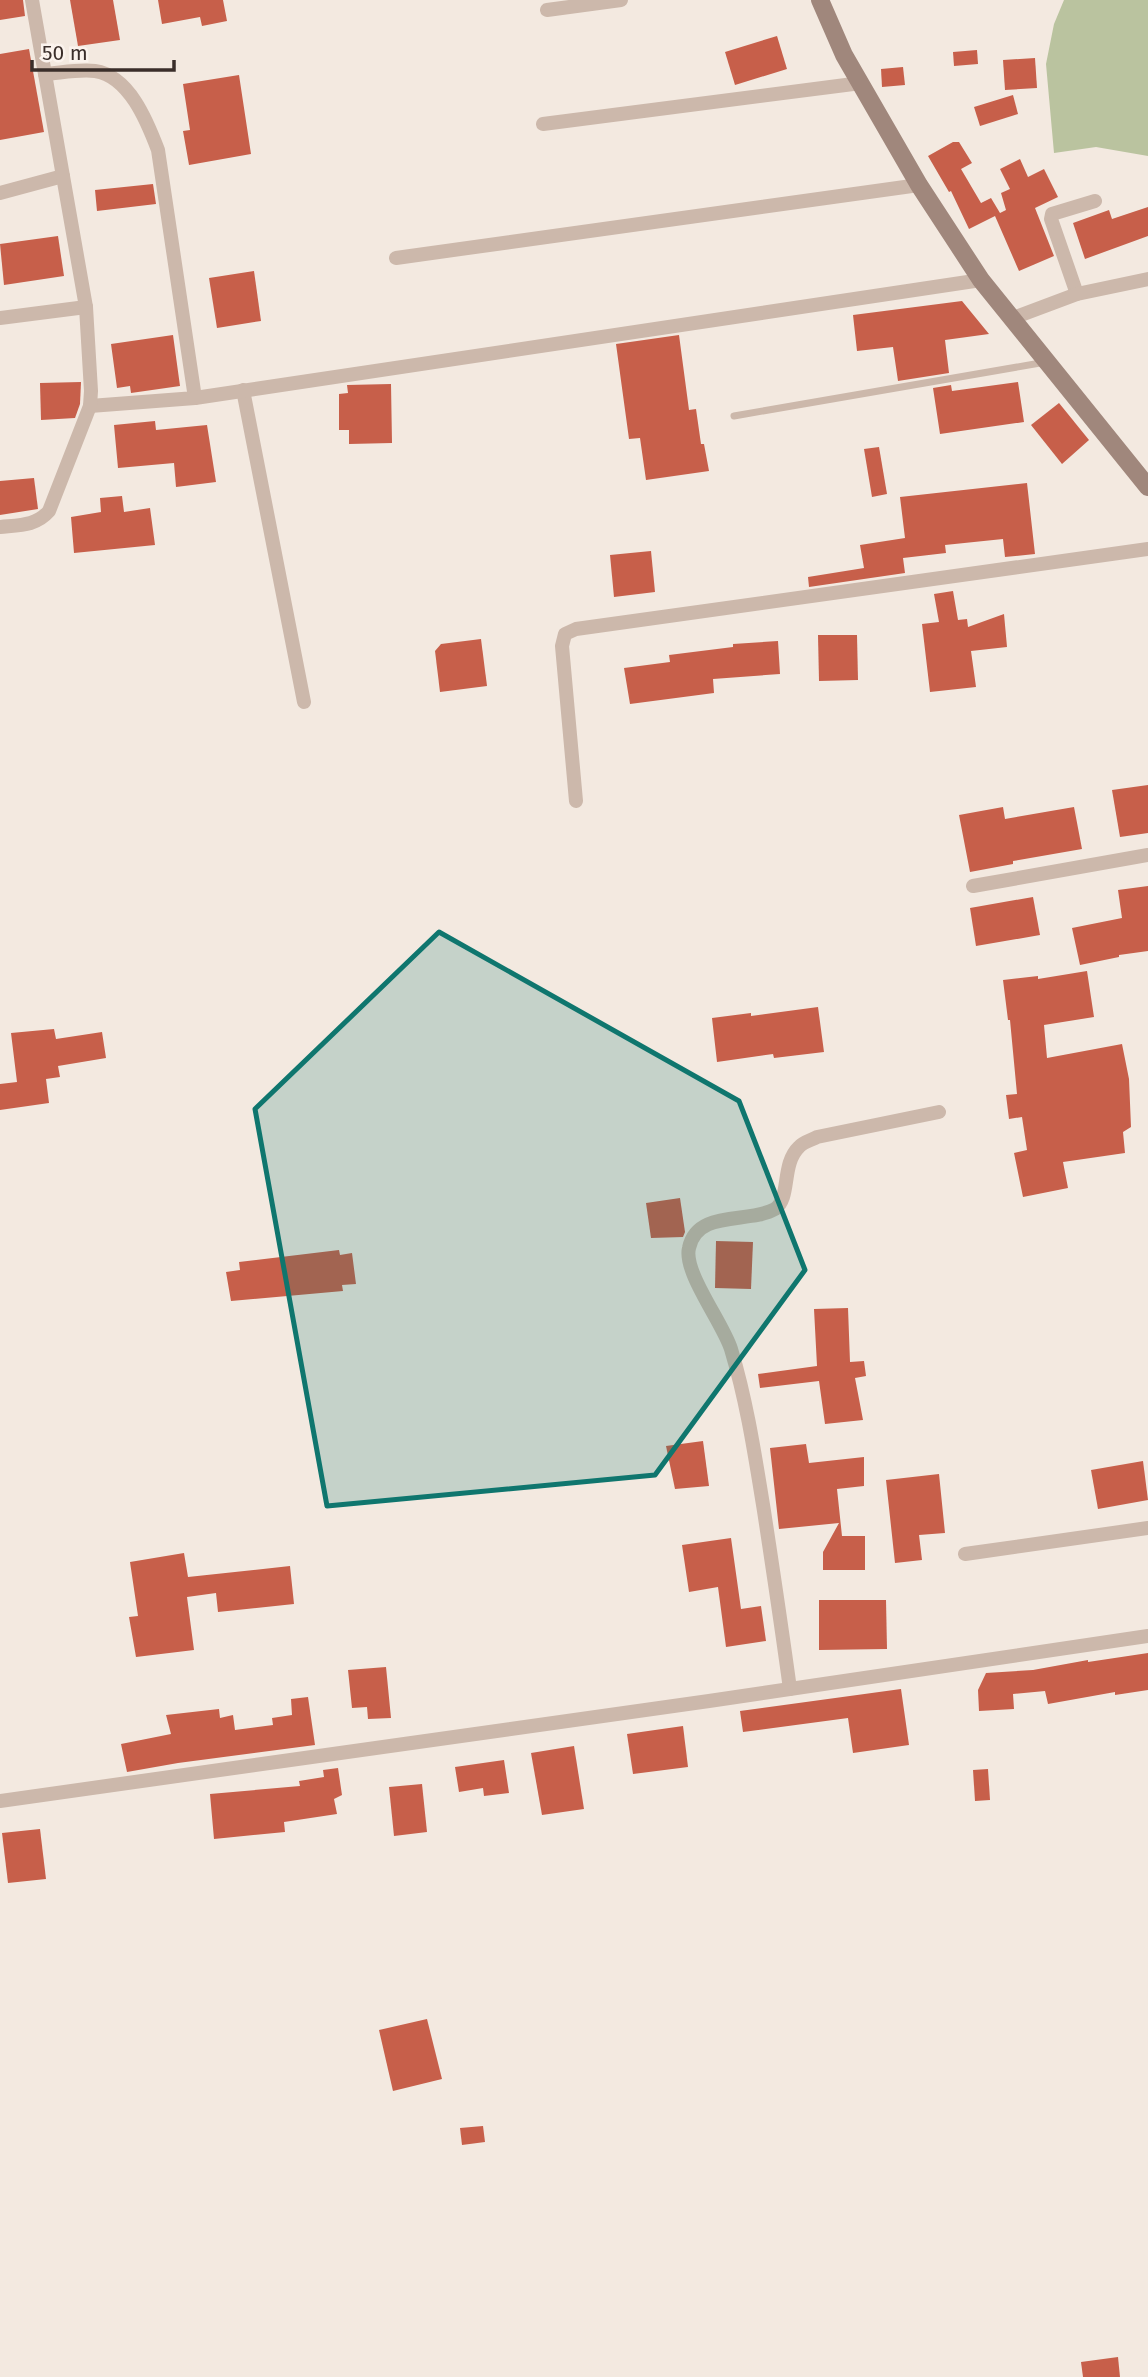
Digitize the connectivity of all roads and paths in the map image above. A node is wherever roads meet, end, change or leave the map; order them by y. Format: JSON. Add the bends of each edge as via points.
{"nodes":[{"id":1,"x":32,"y":0,"type":"edge"},
{"id":2,"x":621,"y":0,"type":"edge"},
{"id":3,"x":820,"y":0,"type":"edge"},
{"id":4,"x":547,"y":10,"type":"dead end"},
{"id":5,"x":45,"y":74,"type":"junction"},
{"id":6,"x":861,"y":83,"type":"junction"},
{"id":7,"x":543,"y":124,"type":"dead end"},
{"id":8,"x":63,"y":176,"type":"junction"},
{"id":9,"x":919,"y":185,"type":"junction"},
{"id":10,"x":0,"y":193,"type":"edge"},
{"id":11,"x":1095,"y":201,"type":"dead end"},
{"id":12,"x":396,"y":258,"type":"dead end"},
{"id":13,"x":1148,"y":279,"type":"edge"},
{"id":14,"x":981,"y":280,"type":"junction"},
{"id":15,"x":1077,"y":294,"type":"junction"},
{"id":16,"x":86,"y":307,"type":"junction"},
{"id":17,"x":0,"y":318,"type":"edge"},
{"id":18,"x":1013,"y":318,"type":"junction"},
{"id":19,"x":1046,"y":362,"type":"junction"},
{"id":20,"x":243,"y":390,"type":"junction"},
{"id":21,"x":195,"y":398,"type":"junction"},
{"id":22,"x":90,"y":406,"type":"junction"},
{"id":23,"x":734,"y":416,"type":"dead end"},
{"id":24,"x":1148,"y":487,"type":"edge"},
{"id":25,"x":0,"y":527,"type":"edge"},
{"id":26,"x":1148,"y":549,"type":"edge"},
{"id":27,"x":303,"y":702,"type":"dead end"},
{"id":28,"x":576,"y":801,"type":"dead end"},
{"id":29,"x":1148,"y":855,"type":"edge"},
{"id":30,"x":973,"y":886,"type":"dead end"},
{"id":31,"x":939,"y":1112,"type":"dead end"},
{"id":32,"x":1148,"y":1528,"type":"edge"},
{"id":33,"x":965,"y":1554,"type":"dead end"},
{"id":34,"x":1148,"y":1636,"type":"edge"},
{"id":35,"x":790,"y":1689,"type":"junction"},
{"id":36,"x":0,"y":1801,"type":"edge"}],
"edges":[{"from":1,"to":5,"type":"street"},
{"from":2,"to":4,"type":"street"},
{"from":3,"to":6,"type":"street"},
{"from":5,"to":8,"type":"street"},
{"from":5,"to":21,"type":"street","via":[[94,71],[112,77],[149,127],[158,150]]},
{"from":6,"to":7,"type":"street"},
{"from":6,"to":9,"type":"street"},
{"from":8,"to":10,"type":"street"},
{"from":8,"to":16,"type":"street"},
{"from":9,"to":12,"type":"street"},
{"from":9,"to":14,"type":"street"},
{"from":11,"to":15,"type":"street","via":[[1052,214],[1051,219]]},
{"from":13,"to":15,"type":"street"},
{"from":14,"to":18,"type":"street"},
{"from":14,"to":20,"type":"street"},
{"from":15,"to":18,"type":"street"},
{"from":16,"to":17,"type":"street"},
{"from":16,"to":22,"type":"street"},
{"from":18,"to":19,"type":"street"},
{"from":19,"to":23,"type":"lane"},
{"from":19,"to":24,"type":"street"},
{"from":20,"to":21,"type":"street"},
{"from":20,"to":27,"type":"street"},
{"from":21,"to":22,"type":"street"},
{"from":22,"to":25,"type":"street","via":[[49,511],[41,521]]},
{"from":26,"to":28,"type":"street","via":[[576,629],[565,634],[562,646]]},
{"from":29,"to":30,"type":"street"},
{"from":31,"to":35,"type":"street","via":[[817,1137],[799,1146],[788,1163],[785,1194],[778,1207],[710,1222],[696,1233],[688,1249],[691,1270],[731,1347],[752,1433]]},
{"from":32,"to":33,"type":"street"},
{"from":34,"to":35,"type":"street"},
{"from":35,"to":36,"type":"street"}]}
